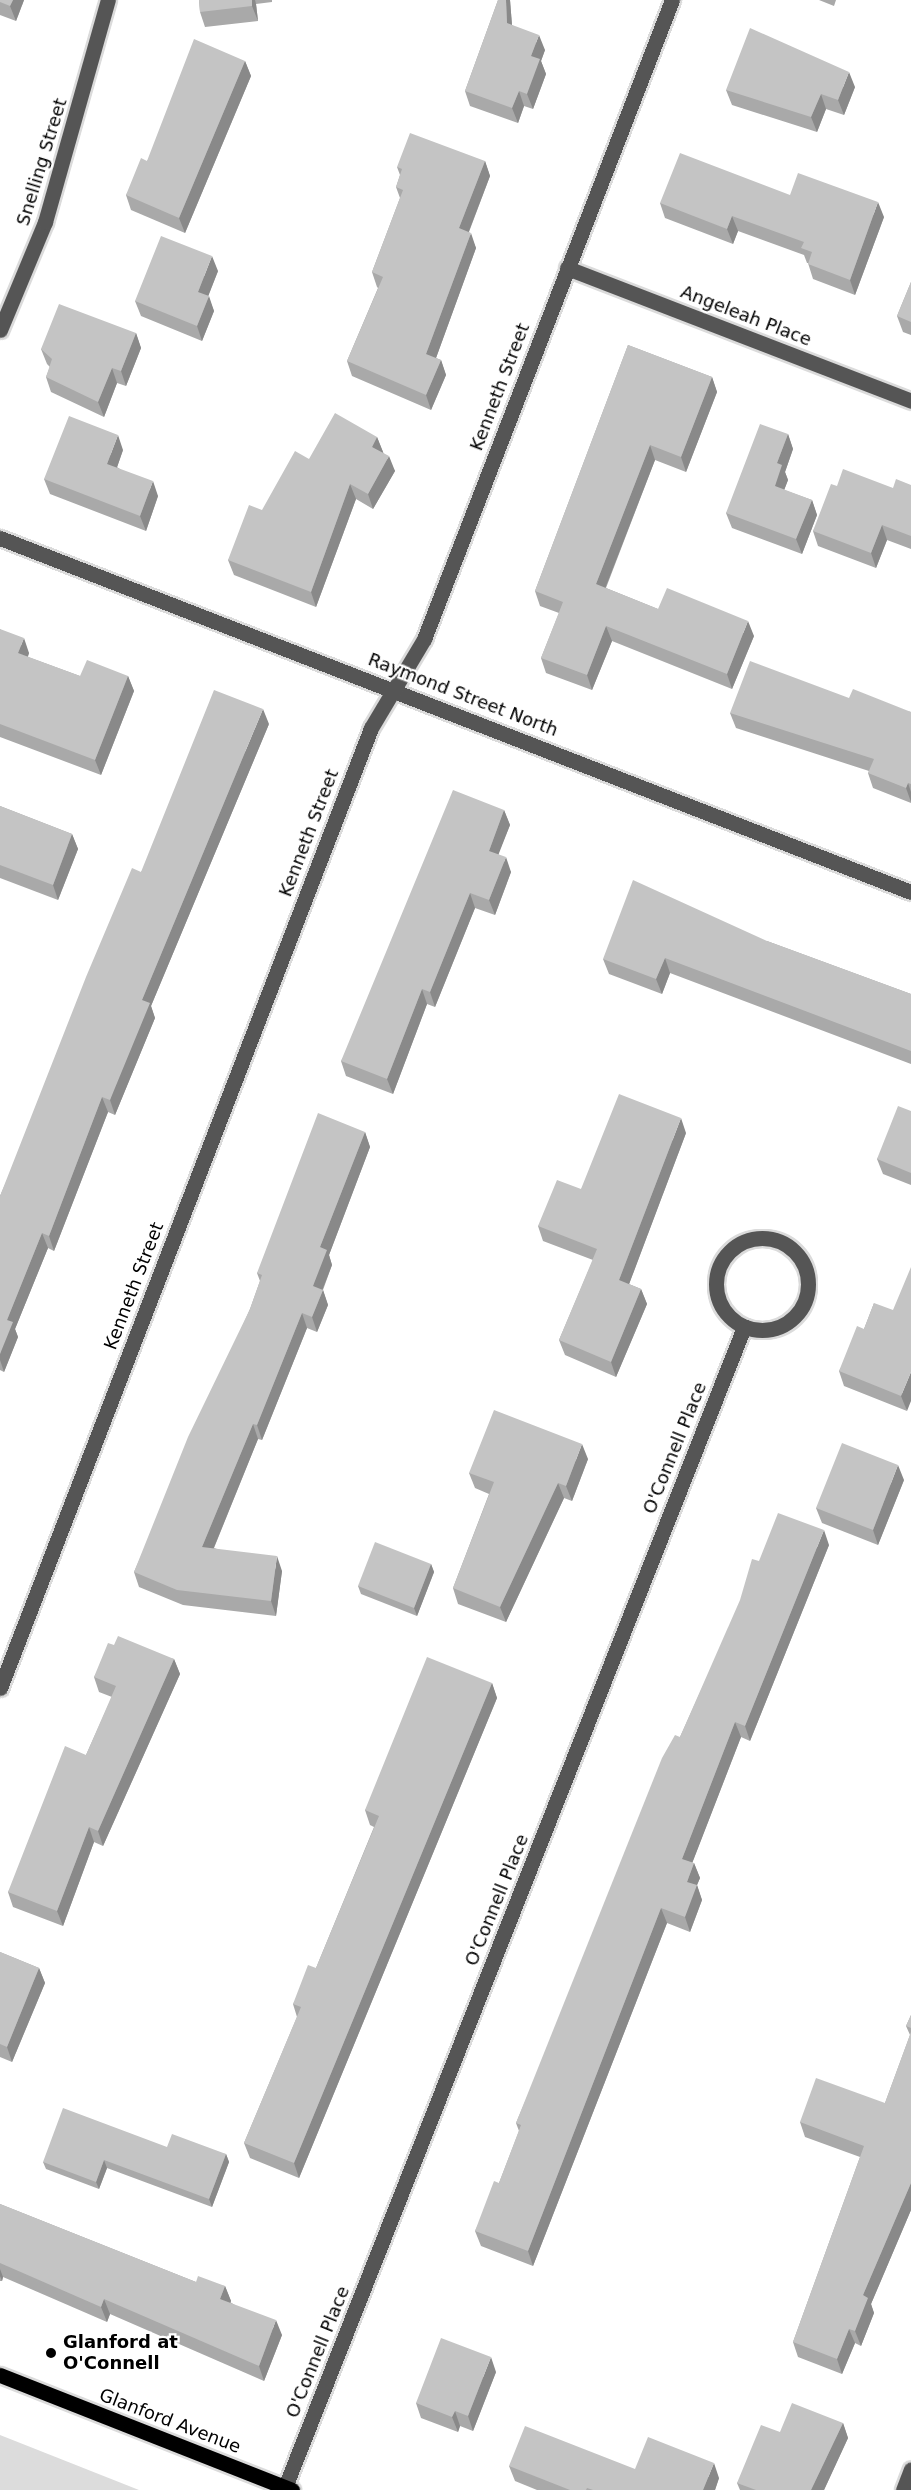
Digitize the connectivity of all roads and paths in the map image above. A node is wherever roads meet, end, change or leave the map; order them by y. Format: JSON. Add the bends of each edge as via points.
{"nodes":[{"id":1,"x":108,"y":0,"type":"edge"},
{"id":2,"x":672,"y":0,"type":"edge"},
{"id":3,"x":567,"y":268,"type":"junction"},
{"id":4,"x":0,"y":330,"type":"edge"},
{"id":5,"x":911,"y":401,"type":"edge"},
{"id":6,"x":0,"y":538,"type":"edge"},
{"id":7,"x":394,"y":689,"type":"junction"},
{"id":8,"x":911,"y":892,"type":"edge"},
{"id":9,"x":744,"y":1327,"type":"junction"},
{"id":10,"x":0,"y":1688,"type":"edge"},
{"id":11,"x":0,"y":2375,"type":"edge"},
{"id":12,"x":911,"y":2469,"type":"edge"},
{"id":13,"x":289,"y":2489,"type":"edge"},
{"id":14,"x":903,"y":2490,"type":"edge"}],
"edges":[{"from":1,"to":4,"type":"street","name":"Snelling Street","via":[[45,222]]},
{"from":2,"to":3,"type":"street","name":"Kenneth Street"},
{"from":3,"to":5,"type":"street","name":"Angeleah Place"},
{"from":3,"to":7,"type":"street","name":"Kenneth Street","via":[[424,639]]},
{"from":6,"to":7,"type":"street","name":"Raymond Street North"},
{"from":7,"to":8,"type":"street","name":"Raymond Street North"},
{"from":7,"to":10,"type":"street","name":"Kenneth Street","via":[[371,728]]},
{"from":9,"to":9,"type":"street","via":[[766,1331],[787,1323],[802,1307],[808,1286],[805,1265],[792,1247],[771,1237],[748,1238],[728,1250],[716,1270],[715,1293],[725,1314]]},
{"from":9,"to":13,"type":"street","name":"O'Connell Place"},
{"from":11,"to":13,"type":"main road","name":"Glanford Avenue"},
{"from":12,"to":14,"type":"street"}]}
